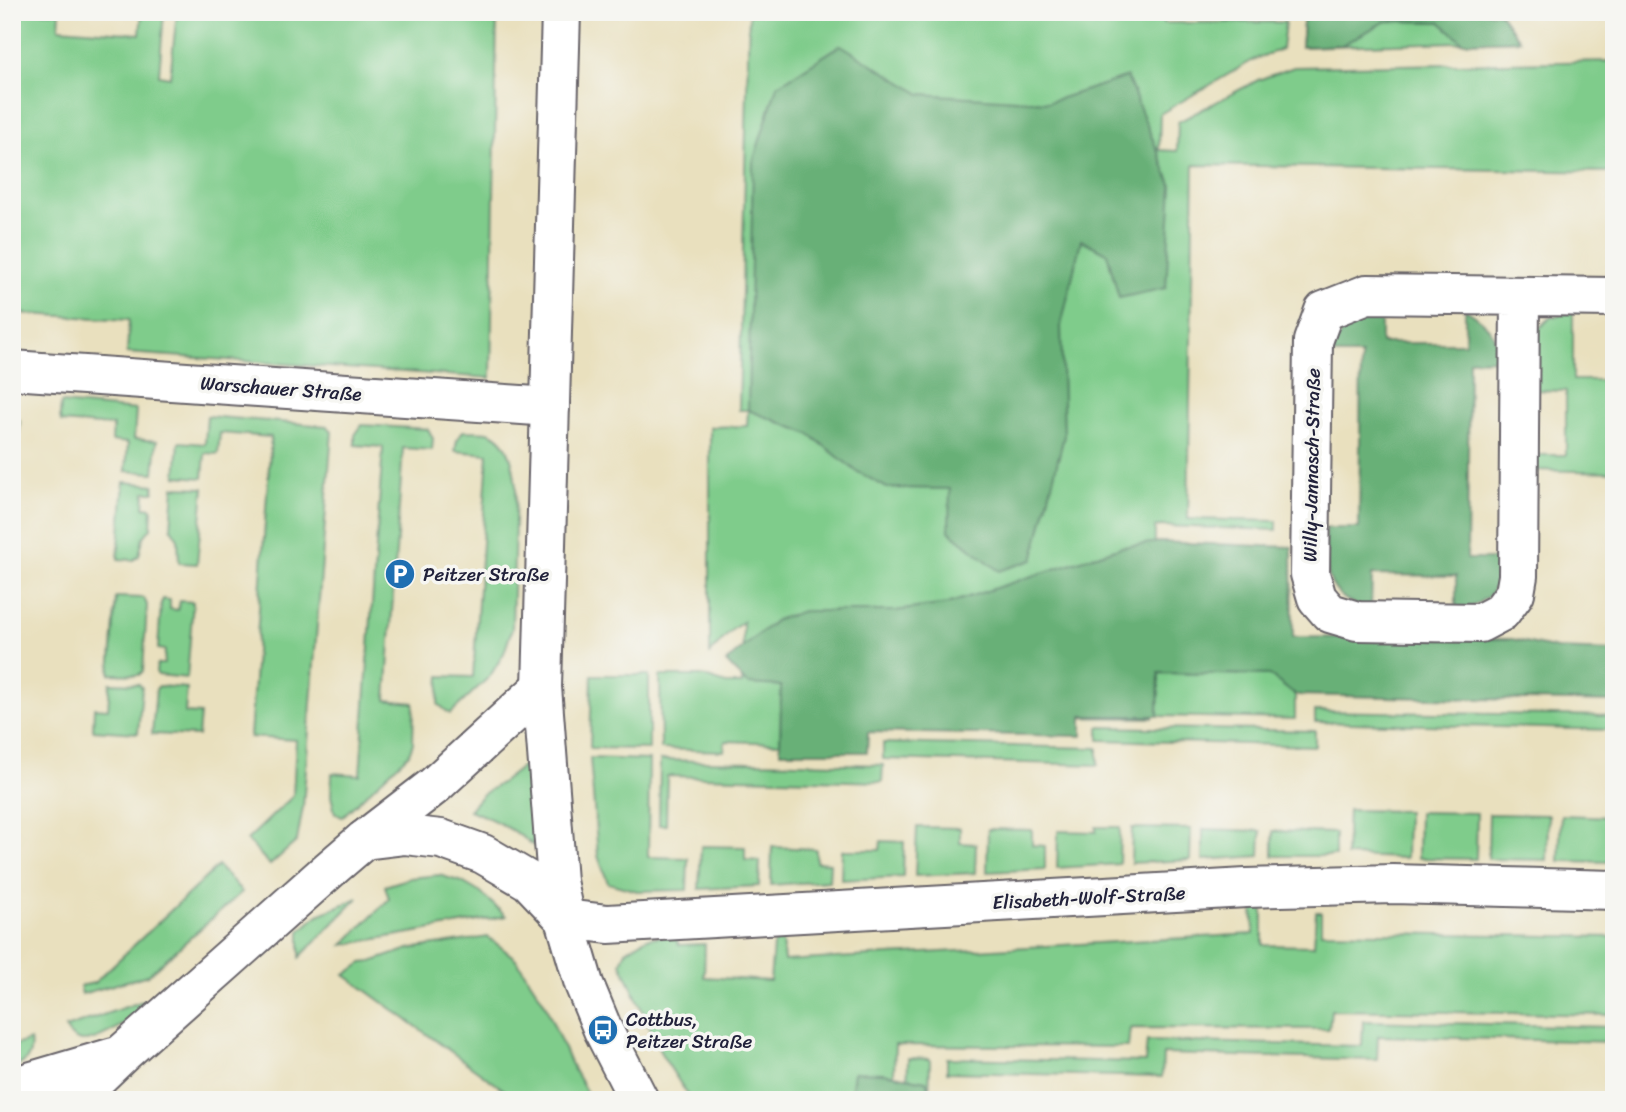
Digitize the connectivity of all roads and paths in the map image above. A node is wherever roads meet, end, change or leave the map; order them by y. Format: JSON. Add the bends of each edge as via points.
{"nodes":[{"id":1,"x":561,"y":12,"type":"edge"},
{"id":2,"x":1520,"y":296,"type":"junction"},
{"id":3,"x":1614,"y":297,"type":"edge"},
{"id":4,"x":12,"y":370,"type":"edge"},
{"id":5,"x":550,"y":407,"type":"junction"},
{"id":6,"x":542,"y":687,"type":"junction"},
{"id":7,"x":364,"y":840,"type":"junction"},
{"id":8,"x":1614,"y":890,"type":"edge"},
{"id":9,"x":565,"y":919,"type":"junction"},
{"id":10,"x":122,"y":1054,"type":"junction"},
{"id":11,"x":12,"y":1087,"type":"edge"},
{"id":12,"x":74,"y":1100,"type":"edge"},
{"id":13,"x":639,"y":1100,"type":"edge"}],
"edges":[{"from":1,"to":5,"type":"street"},
{"from":2,"to":2,"type":"street","name":"Willy-Jannasch-Straße","via":[[1367,294],[1324,311],[1313,341],[1309,549],[1317,597],[1330,613],[1357,621],[1480,623],[1501,612],[1515,593]]},
{"from":2,"to":3,"type":"street","name":"Willy-Jannasch-Straße"},
{"from":4,"to":5,"type":"street","name":"Warschauer Straße"},
{"from":5,"to":6,"type":"street"},
{"from":6,"to":7,"type":"street","via":[[434,786]]},
{"from":6,"to":9,"type":"street","via":[[557,881]]},
{"from":7,"to":9,"type":"street","via":[[405,835],[441,839],[482,854],[529,881]]},
{"from":7,"to":10,"type":"street"},
{"from":8,"to":9,"type":"street","name":"Elisabeth-Wolf-Straße","via":[[1393,884],[1245,888],[608,924]]},
{"from":9,"to":13,"type":"street","via":[[584,984]]},
{"from":10,"to":11,"type":"street"},
{"from":10,"to":12,"type":"street"}]}
